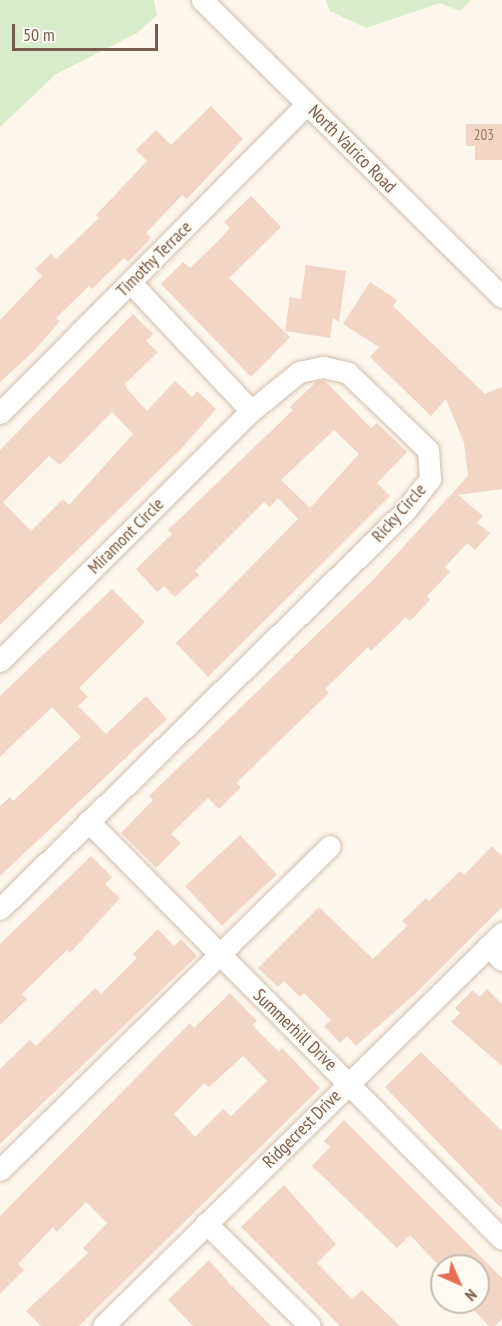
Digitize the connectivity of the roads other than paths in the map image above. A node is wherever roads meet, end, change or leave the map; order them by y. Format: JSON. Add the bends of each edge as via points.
{"nodes":[{"id":1,"x":202,"y":0,"type":"edge"},
{"id":2,"x":307,"y":104,"type":"junction"},
{"id":3,"x":131,"y":283,"type":"junction"},
{"id":4,"x":502,"y":297,"type":"edge"},
{"id":5,"x":251,"y":411,"type":"junction"},
{"id":6,"x":0,"y":413,"type":"edge"},
{"id":7,"x":0,"y":662,"type":"edge"},
{"id":8,"x":88,"y":820,"type":"junction"},
{"id":9,"x":330,"y":846,"type":"dead end"},
{"id":10,"x":0,"y":909,"type":"edge"},
{"id":11,"x":497,"y":946,"type":"edge"},
{"id":12,"x":219,"y":955,"type":"junction"},
{"id":13,"x":349,"y":1082,"type":"junction"},
{"id":14,"x":0,"y":1170,"type":"edge"},
{"id":15,"x":206,"y":1223,"type":"junction"},
{"id":16,"x":502,"y":1239,"type":"edge"},
{"id":17,"x":102,"y":1326,"type":"edge"},
{"id":18,"x":310,"y":1326,"type":"edge"}],
"edges":[{"from":1,"to":2,"type":"street","name":"North Valrico Road"},
{"from":2,"to":3,"type":"street","name":"Timothy Terrace"},
{"from":2,"to":4,"type":"street","name":"North Valrico Road"},
{"from":3,"to":5,"type":"street"},
{"from":3,"to":6,"type":"street","name":"Timothy Terrace"},
{"from":5,"to":7,"type":"street","name":"Miramont Circle"},
{"from":5,"to":8,"type":"street","name":"Ricky Circle","via":[[299,372],[323,367],[348,373],[428,450],[430,479],[404,512]]},
{"from":8,"to":10,"type":"street"},
{"from":8,"to":12,"type":"street","name":"Summerhill Drive"},
{"from":9,"to":12,"type":"street"},
{"from":11,"to":13,"type":"street","name":"Ridgecrest Drive"},
{"from":12,"to":13,"type":"street","name":"Summerhill Drive"},
{"from":12,"to":14,"type":"street"},
{"from":13,"to":15,"type":"street","name":"Ridgecrest Drive"},
{"from":13,"to":16,"type":"street","name":"Summerhill Drive"},
{"from":15,"to":17,"type":"street","name":"Ridgecrest Drive"},
{"from":15,"to":18,"type":"street"}]}
